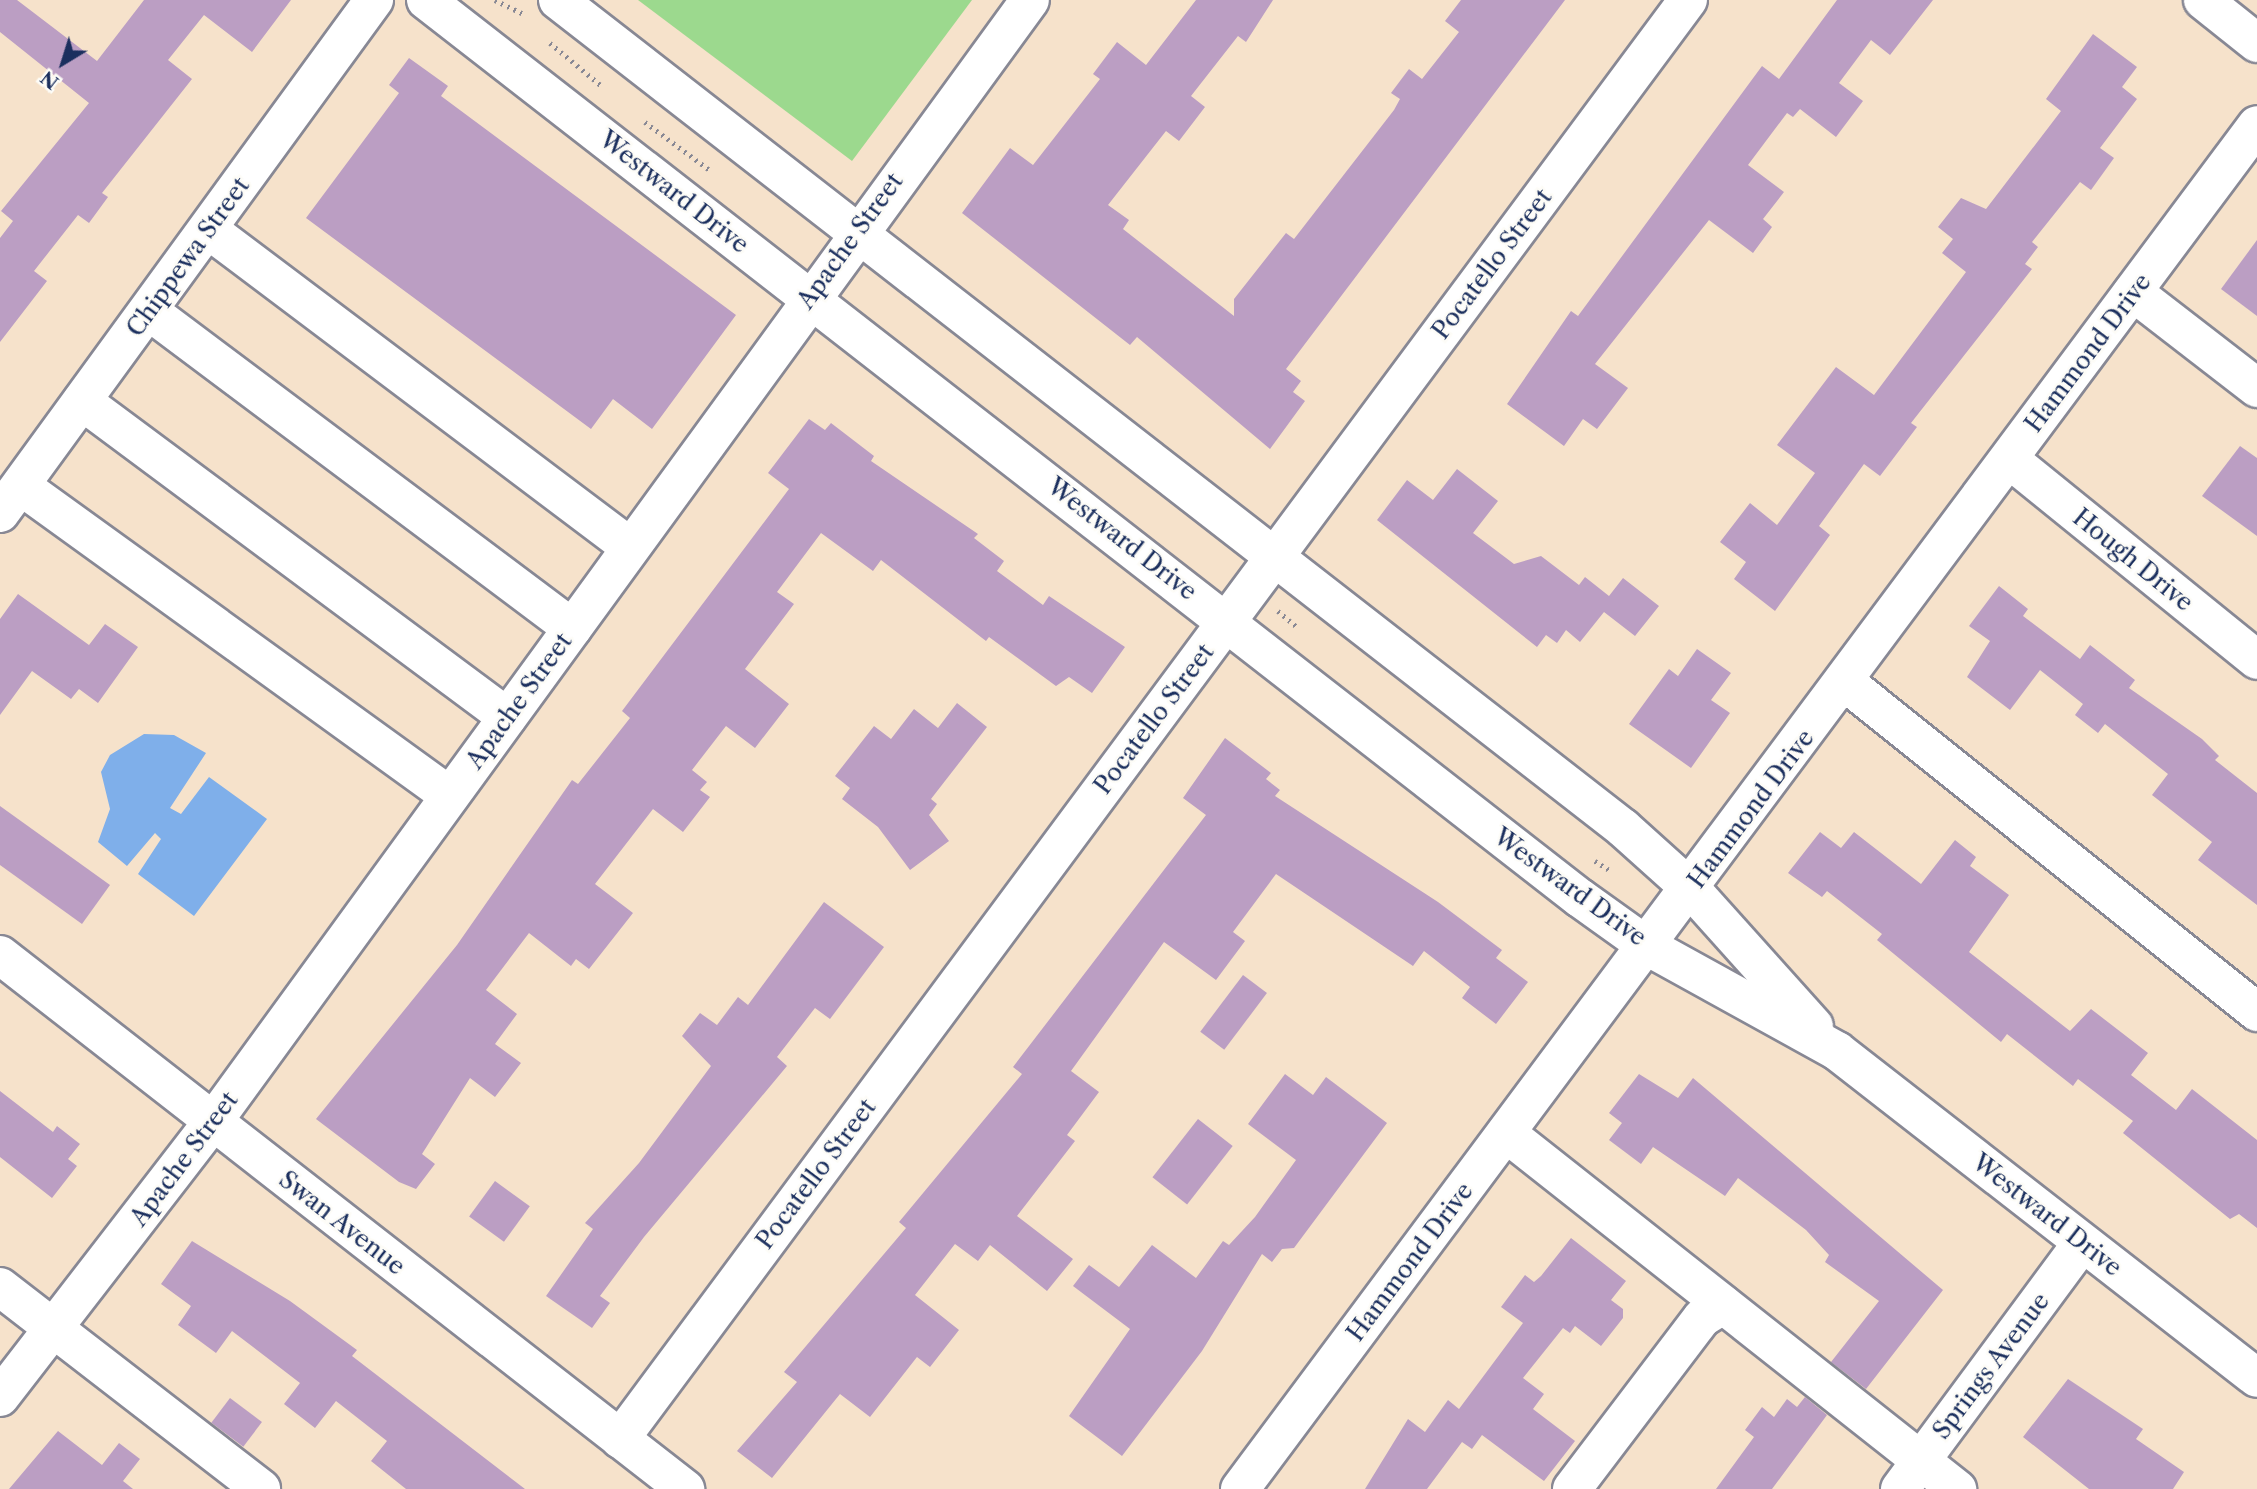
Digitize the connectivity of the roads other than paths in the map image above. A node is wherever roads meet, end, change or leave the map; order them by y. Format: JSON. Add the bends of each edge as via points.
{"nodes":[{"id":1,"x":374,"y":0,"type":"edge"},
{"id":2,"x":426,"y":0,"type":"edge"},
{"id":3,"x":558,"y":0,"type":"edge"},
{"id":4,"x":1030,"y":0,"type":"edge"},
{"id":5,"x":1688,"y":0,"type":"edge"},
{"id":6,"x":2203,"y":0,"type":"edge"},
{"id":7,"x":2257,"y":43,"type":"edge"},
{"id":8,"x":2257,"y":127,"type":"edge"},
{"id":9,"x":209,"y":230,"type":"junction"},
{"id":10,"x":855,"y":233,"type":"junction"},
{"id":11,"x":2133,"y":292,"type":"junction"},
{"id":12,"x":809,"y":296,"type":"junction"},
{"id":13,"x":149,"y":311,"type":"junction"},
{"id":14,"x":2257,"y":388,"type":"edge"},
{"id":15,"x":82,"y":401,"type":"junction"},
{"id":16,"x":2008,"y":459,"type":"junction"},
{"id":17,"x":10,"y":500,"type":"edge"},
{"id":18,"x":630,"y":547,"type":"junction"},
{"id":19,"x":1273,"y":559,"type":"junction"},
{"id":20,"x":1227,"y":621,"type":"junction"},
{"id":21,"x":572,"y":628,"type":"junction"},
{"id":22,"x":2257,"y":660,"type":"edge"},
{"id":23,"x":1845,"y":682,"type":"junction"},
{"id":24,"x":507,"y":717,"type":"junction"},
{"id":25,"x":450,"y":796,"type":"junction"},
{"id":26,"x":1690,"y":889,"type":"junction"},
{"id":27,"x":1647,"y":946,"type":"junction"},
{"id":28,"x":0,"y":955,"type":"edge"},
{"id":29,"x":2257,"y":1012,"type":"edge"},
{"id":30,"x":1837,"y":1051,"type":"junction"},
{"id":31,"x":212,"y":1123,"type":"junction"},
{"id":32,"x":1506,"y":1133,"type":"junction"},
{"id":33,"x":2082,"y":1243,"type":"junction"},
{"id":34,"x":0,"y":1287,"type":"edge"},
{"id":35,"x":1723,"y":1305,"type":"junction"},
{"id":36,"x":53,"y":1328,"type":"junction"},
{"id":37,"x":2257,"y":1378,"type":"edge"},
{"id":38,"x":0,"y":1396,"type":"edge"},
{"id":39,"x":620,"y":1439,"type":"junction"},
{"id":40,"x":1910,"y":1475,"type":"edge"},
{"id":41,"x":261,"y":1489,"type":"edge"},
{"id":42,"x":685,"y":1489,"type":"edge"},
{"id":43,"x":1240,"y":1489,"type":"edge"},
{"id":44,"x":1572,"y":1489,"type":"edge"},
{"id":45,"x":1957,"y":1489,"type":"edge"}],
"edges":[{"from":1,"to":9,"type":"street","name":"Chippewa Street"},
{"from":2,"to":12,"type":"street","name":"Westward Drive"},
{"from":3,"to":10,"type":"street","name":"Westward Drive"},
{"from":4,"to":10,"type":"street","name":"Apache Street"},
{"from":5,"to":19,"type":"street","name":"Pocatello Street"},
{"from":6,"to":7,"type":"street"},
{"from":8,"to":11,"type":"street","name":"Hammond Drive"},
{"from":9,"to":13,"type":"street","name":"Chippewa Street"},
{"from":9,"to":18,"type":"street"},
{"from":10,"to":12,"type":"street","name":"Apache Street"},
{"from":10,"to":19,"type":"street","name":"Westward Drive"},
{"from":11,"to":14,"type":"street"},
{"from":11,"to":16,"type":"street","name":"Hammond Drive"},
{"from":12,"to":18,"type":"street","name":"Apache Street"},
{"from":12,"to":20,"type":"street","name":"Westward Drive"},
{"from":13,"to":15,"type":"street","name":"Chippewa Street"},
{"from":13,"to":21,"type":"street"},
{"from":15,"to":17,"type":"street","name":"Chippewa Street"},
{"from":15,"to":24,"type":"street"},
{"from":16,"to":22,"type":"street","name":"Hough Drive"},
{"from":16,"to":23,"type":"street","name":"Hammond Drive"},
{"from":17,"to":25,"type":"street"},
{"from":18,"to":21,"type":"street","name":"Apache Street"},
{"from":19,"to":20,"type":"street","name":"Pocatello Street"},
{"from":19,"to":26,"type":"street","name":"Westward Drive","via":[[1623,828]]},
{"from":20,"to":27,"type":"street","name":"Westward Drive"},
{"from":20,"to":39,"type":"street","name":"Pocatello Street"},
{"from":21,"to":24,"type":"street","name":"Apache Street"},
{"from":23,"to":26,"type":"street","name":"Hammond Drive"},
{"from":23,"to":29,"type":"street"},
{"from":24,"to":25,"type":"street","name":"Apache Street"},
{"from":25,"to":31,"type":"street","name":"Apache Street"},
{"from":26,"to":27,"type":"street","name":"Hammond Drive"},
{"from":26,"to":30,"type":"street","name":"Westward Drive"},
{"from":27,"to":30,"type":"street","name":"Westward Drive"},
{"from":27,"to":32,"type":"street","name":"Hammond Drive"},
{"from":28,"to":31,"type":"street","name":"Swan Avenue"},
{"from":30,"to":33,"type":"street","name":"Westward Drive"},
{"from":31,"to":36,"type":"street","name":"Apache Street"},
{"from":31,"to":39,"type":"street","name":"Swan Avenue"},
{"from":32,"to":35,"type":"street"},
{"from":32,"to":43,"type":"street","name":"Hammond Drive"},
{"from":33,"to":37,"type":"street","name":"Westward Drive"},
{"from":33,"to":40,"type":"street","name":"Springs Avenue"},
{"from":34,"to":36,"type":"street"},
{"from":35,"to":40,"type":"street"},
{"from":35,"to":44,"type":"street","via":[[1702,1318]]},
{"from":36,"to":38,"type":"street","name":"Apache Street"},
{"from":36,"to":41,"type":"street"},
{"from":39,"to":42,"type":"street","name":"Swan Avenue"},
{"from":40,"to":45,"type":"street"}]}
